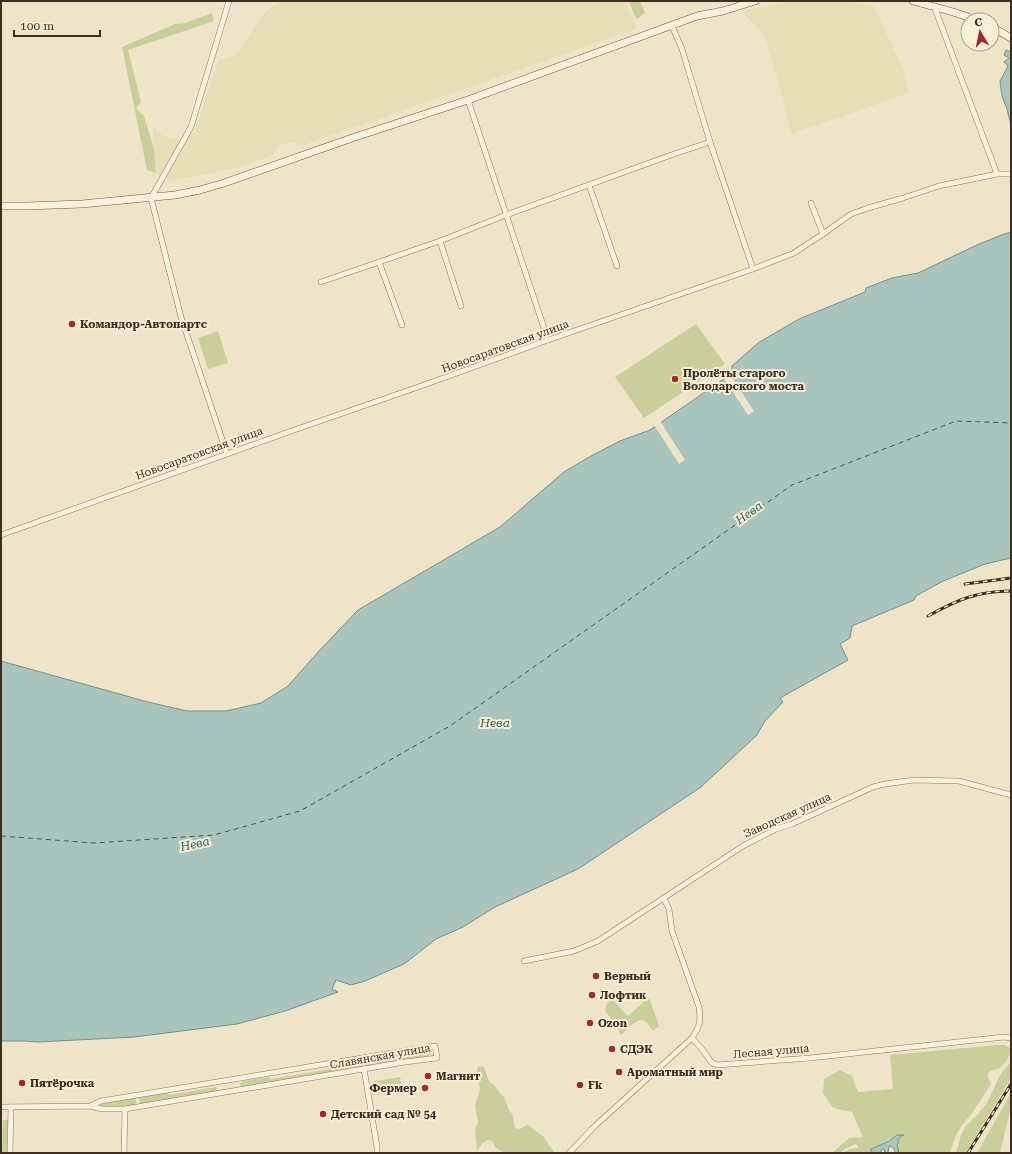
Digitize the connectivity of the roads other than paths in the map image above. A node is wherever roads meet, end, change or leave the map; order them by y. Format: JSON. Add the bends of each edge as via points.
{"nodes":[{"id":1,"x":229,"y":1,"type":"edge"},
{"id":2,"x":755,"y":1,"type":"edge"},
{"id":3,"x":914,"y":1,"type":"edge"},
{"id":4,"x":934,"y":6,"type":"junction"},
{"id":5,"x":960,"y":14,"type":"edge"},
{"id":6,"x":672,"y":26,"type":"junction"},
{"id":7,"x":1000,"y":32,"type":"edge"},
{"id":8,"x":1011,"y":38,"type":"edge"},
{"id":9,"x":468,"y":100,"type":"junction"},
{"id":10,"x":710,"y":142,"type":"junction"},
{"id":11,"x":997,"y":174,"type":"junction"},
{"id":12,"x":1011,"y":174,"type":"edge"},
{"id":13,"x":589,"y":185,"type":"junction"},
{"id":14,"x":151,"y":198,"type":"junction"},
{"id":15,"x":811,"y":203,"type":"dead end"},
{"id":16,"x":1,"y":206,"type":"edge"},
{"id":17,"x":506,"y":215,"type":"junction"},
{"id":18,"x":823,"y":234,"type":"junction"},
{"id":19,"x":440,"y":241,"type":"junction"},
{"id":20,"x":379,"y":262,"type":"junction"},
{"id":21,"x":617,"y":266,"type":"dead end"},
{"id":22,"x":753,"y":270,"type":"junction"},
{"id":23,"x":321,"y":282,"type":"dead end"},
{"id":24,"x":461,"y":306,"type":"dead end"},
{"id":25,"x":402,"y":325,"type":"dead end"},
{"id":26,"x":548,"y":340,"type":"junction"},
{"id":27,"x":227,"y":454,"type":"junction"},
{"id":28,"x":1,"y":535,"type":"edge"},
{"id":29,"x":1011,"y":795,"type":"edge"},
{"id":30,"x":664,"y":898,"type":"junction"},
{"id":31,"x":524,"y":961,"type":"dead end"},
{"id":32,"x":692,"y":1038,"type":"junction"},
{"id":33,"x":1011,"y":1038,"type":"edge"},
{"id":34,"x":364,"y":1069,"type":"junction"},
{"id":35,"x":233,"y":1080,"type":"junction"},
{"id":36,"x":234,"y":1091,"type":"junction"},
{"id":37,"x":90,"y":1106,"type":"junction"},
{"id":38,"x":1,"y":1107,"type":"edge"},
{"id":39,"x":11,"y":1107,"type":"junction"},
{"id":40,"x":125,"y":1109,"type":"junction"},
{"id":41,"x":10,"y":1153,"type":"edge"},
{"id":42,"x":124,"y":1153,"type":"edge"},
{"id":43,"x":377,"y":1153,"type":"edge"},
{"id":44,"x":569,"y":1153,"type":"edge"}],
"edges":[{"from":1,"to":14,"type":"street","via":[[191,127]]},
{"from":2,"to":6,"type":"main road","via":[[697,16]]},
{"from":3,"to":4,"type":"main road"},
{"from":4,"to":5,"type":"main road"},
{"from":4,"to":11,"type":"street"},
{"from":6,"to":9,"type":"main road"},
{"from":6,"to":10,"type":"street","via":[[682,49]]},
{"from":7,"to":8,"type":"main road"},
{"from":9,"to":14,"type":"main road","via":[[224,183],[183,194]]},
{"from":9,"to":17,"type":"street"},
{"from":10,"to":13,"type":"street"},
{"from":10,"to":22,"type":"street"},
{"from":11,"to":12,"type":"street","name":"Новосаратовская улица"},
{"from":11,"to":18,"type":"street","name":"Новосаратовская улица","via":[[939,186],[868,208],[851,214]]},
{"from":13,"to":17,"type":"street"},
{"from":13,"to":21,"type":"street"},
{"from":14,"to":16,"type":"main road","via":[[82,204]]},
{"from":14,"to":27,"type":"street","via":[[181,317]]},
{"from":15,"to":18,"type":"street"},
{"from":17,"to":19,"type":"street"},
{"from":17,"to":26,"type":"street"},
{"from":18,"to":22,"type":"street","name":"Новосаратовская улица","via":[[794,253]]},
{"from":19,"to":20,"type":"street"},
{"from":19,"to":24,"type":"street"},
{"from":20,"to":23,"type":"street"},
{"from":20,"to":25,"type":"street"},
{"from":22,"to":26,"type":"street","name":"Новосаратовская улица"},
{"from":26,"to":27,"type":"street","name":"Новосаратовская улица"},
{"from":27,"to":28,"type":"street","name":"Новосаратовская улица"},
{"from":29,"to":30,"type":"street","name":"Заводская улица","via":[[958,781],[914,780],[873,787],[743,846]]},
{"from":30,"to":31,"type":"street","name":"Заводская улица","via":[[598,941],[574,951]]},
{"from":30,"to":32,"type":"street","via":[[669,909],[672,931],[699,1007],[701,1019]]},
{"from":32,"to":33,"type":"street","name":"Лесная улица","via":[[711,1062],[717,1065]]},
{"from":32,"to":44,"type":"street","via":[[596,1125]]},
{"from":34,"to":35,"type":"street","name":"Славянская улица","via":[[437,1058],[436,1046]]},
{"from":34,"to":36,"type":"street","name":"Славянская улица"},
{"from":34,"to":43,"type":"street"},
{"from":35,"to":36,"type":"street"},
{"from":35,"to":37,"type":"street","name":"Славянская улица","via":[[101,1101]]},
{"from":36,"to":40,"type":"street","name":"Славянская улица"},
{"from":37,"to":39,"type":"street","name":"Славянская улица"},
{"from":37,"to":40,"type":"street","name":"Славянская улица"},
{"from":38,"to":39,"type":"street","name":"Славянская улица"},
{"from":39,"to":41,"type":"street"},
{"from":40,"to":42,"type":"street"}]}
